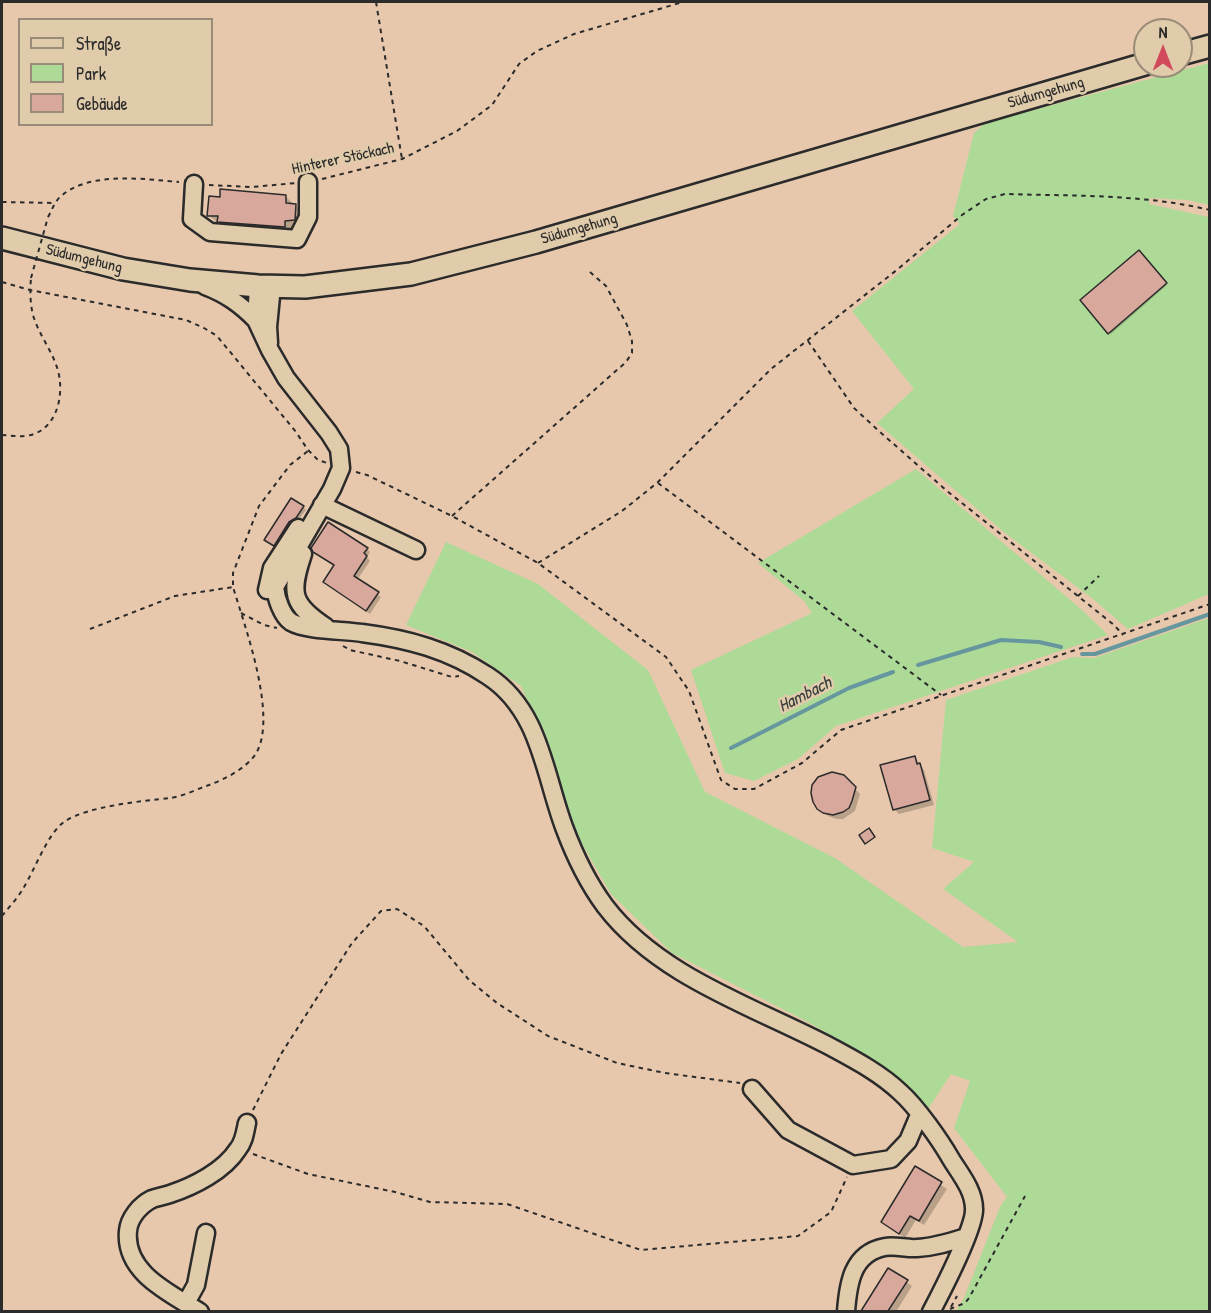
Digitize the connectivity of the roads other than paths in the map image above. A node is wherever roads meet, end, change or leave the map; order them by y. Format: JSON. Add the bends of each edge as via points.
{"nodes":[{"id":1,"x":1209,"y":46,"type":"edge"},
{"id":2,"x":1193,"y":51,"type":"edge"},
{"id":3,"x":1133,"y":68,"type":"edge"},
{"id":4,"x":308,"y":182,"type":"road end"},
{"id":5,"x":194,"y":184,"type":"road end"},
{"id":6,"x":2,"y":238,"type":"edge"},
{"id":7,"x":190,"y":280,"type":"junction"},
{"id":8,"x":265,"y":286,"type":"junction"},
{"id":9,"x":256,"y":320,"type":"junction"},
{"id":10,"x":270,"y":350,"type":"junction"},
{"id":11,"x":320,"y":509,"type":"junction"},
{"id":12,"x":416,"y":550,"type":"dead end"},
{"id":13,"x":329,"y":624,"type":"junction"},
{"id":14,"x":752,"y":1089,"type":"road end"},
{"id":15,"x":919,"y":1115,"type":"junction"},
{"id":16,"x":247,"y":1123,"type":"road end"},
{"id":17,"x":206,"y":1233,"type":"dead end"},
{"id":18,"x":966,"y":1237,"type":"junction"},
{"id":19,"x":193,"y":1307,"type":"edge"},
{"id":20,"x":846,"y":1311,"type":"edge"},
{"id":21,"x":931,"y":1311,"type":"edge"}],
"edges":[{"from":1,"to":2,"type":"main road"},
{"from":3,"to":8,"type":"main road","name":"Südumgehung","via":[[536,242],[411,274],[321,286]]},
{"from":4,"to":5,"type":"street","via":[[308,217],[297,239],[210,232],[192,219]]},
{"from":6,"to":7,"type":"main road","name":"Südumgehung","via":[[123,269]]},
{"from":7,"to":8,"type":"main road","name":"Südumgehung"},
{"from":7,"to":9,"type":"street","via":[[226,294]]},
{"from":8,"to":9,"type":"street"},
{"from":8,"to":10,"type":"street"},
{"from":9,"to":10,"type":"street"},
{"from":10,"to":11,"type":"street","via":[[339,449],[341,468]]},
{"from":11,"to":12,"type":"street"},
{"from":11,"to":13,"type":"street","via":[[296,574],[295,596],[307,614]]},
{"from":11,"to":13,"type":"street","via":[[275,587],[276,597],[293,622]]},
{"from":13,"to":15,"type":"street","via":[[419,643],[476,669],[510,693],[540,747],[563,826],[582,868],[606,906],[631,934],[681,973],[863,1064],[902,1093]]},
{"from":14,"to":15,"type":"street","via":[[788,1130],[853,1165],[891,1160],[908,1141]]},
{"from":15,"to":18,"type":"street","via":[[971,1192],[975,1211]]},
{"from":16,"to":19,"type":"street","via":[[239,1149],[219,1169],[184,1188],[152,1199],[129,1225],[127,1240],[136,1265]]},
{"from":17,"to":19,"type":"street"},
{"from":18,"to":20,"type":"street","via":[[937,1246],[887,1246],[871,1251],[853,1269]]},
{"from":18,"to":21,"type":"street"}]}
